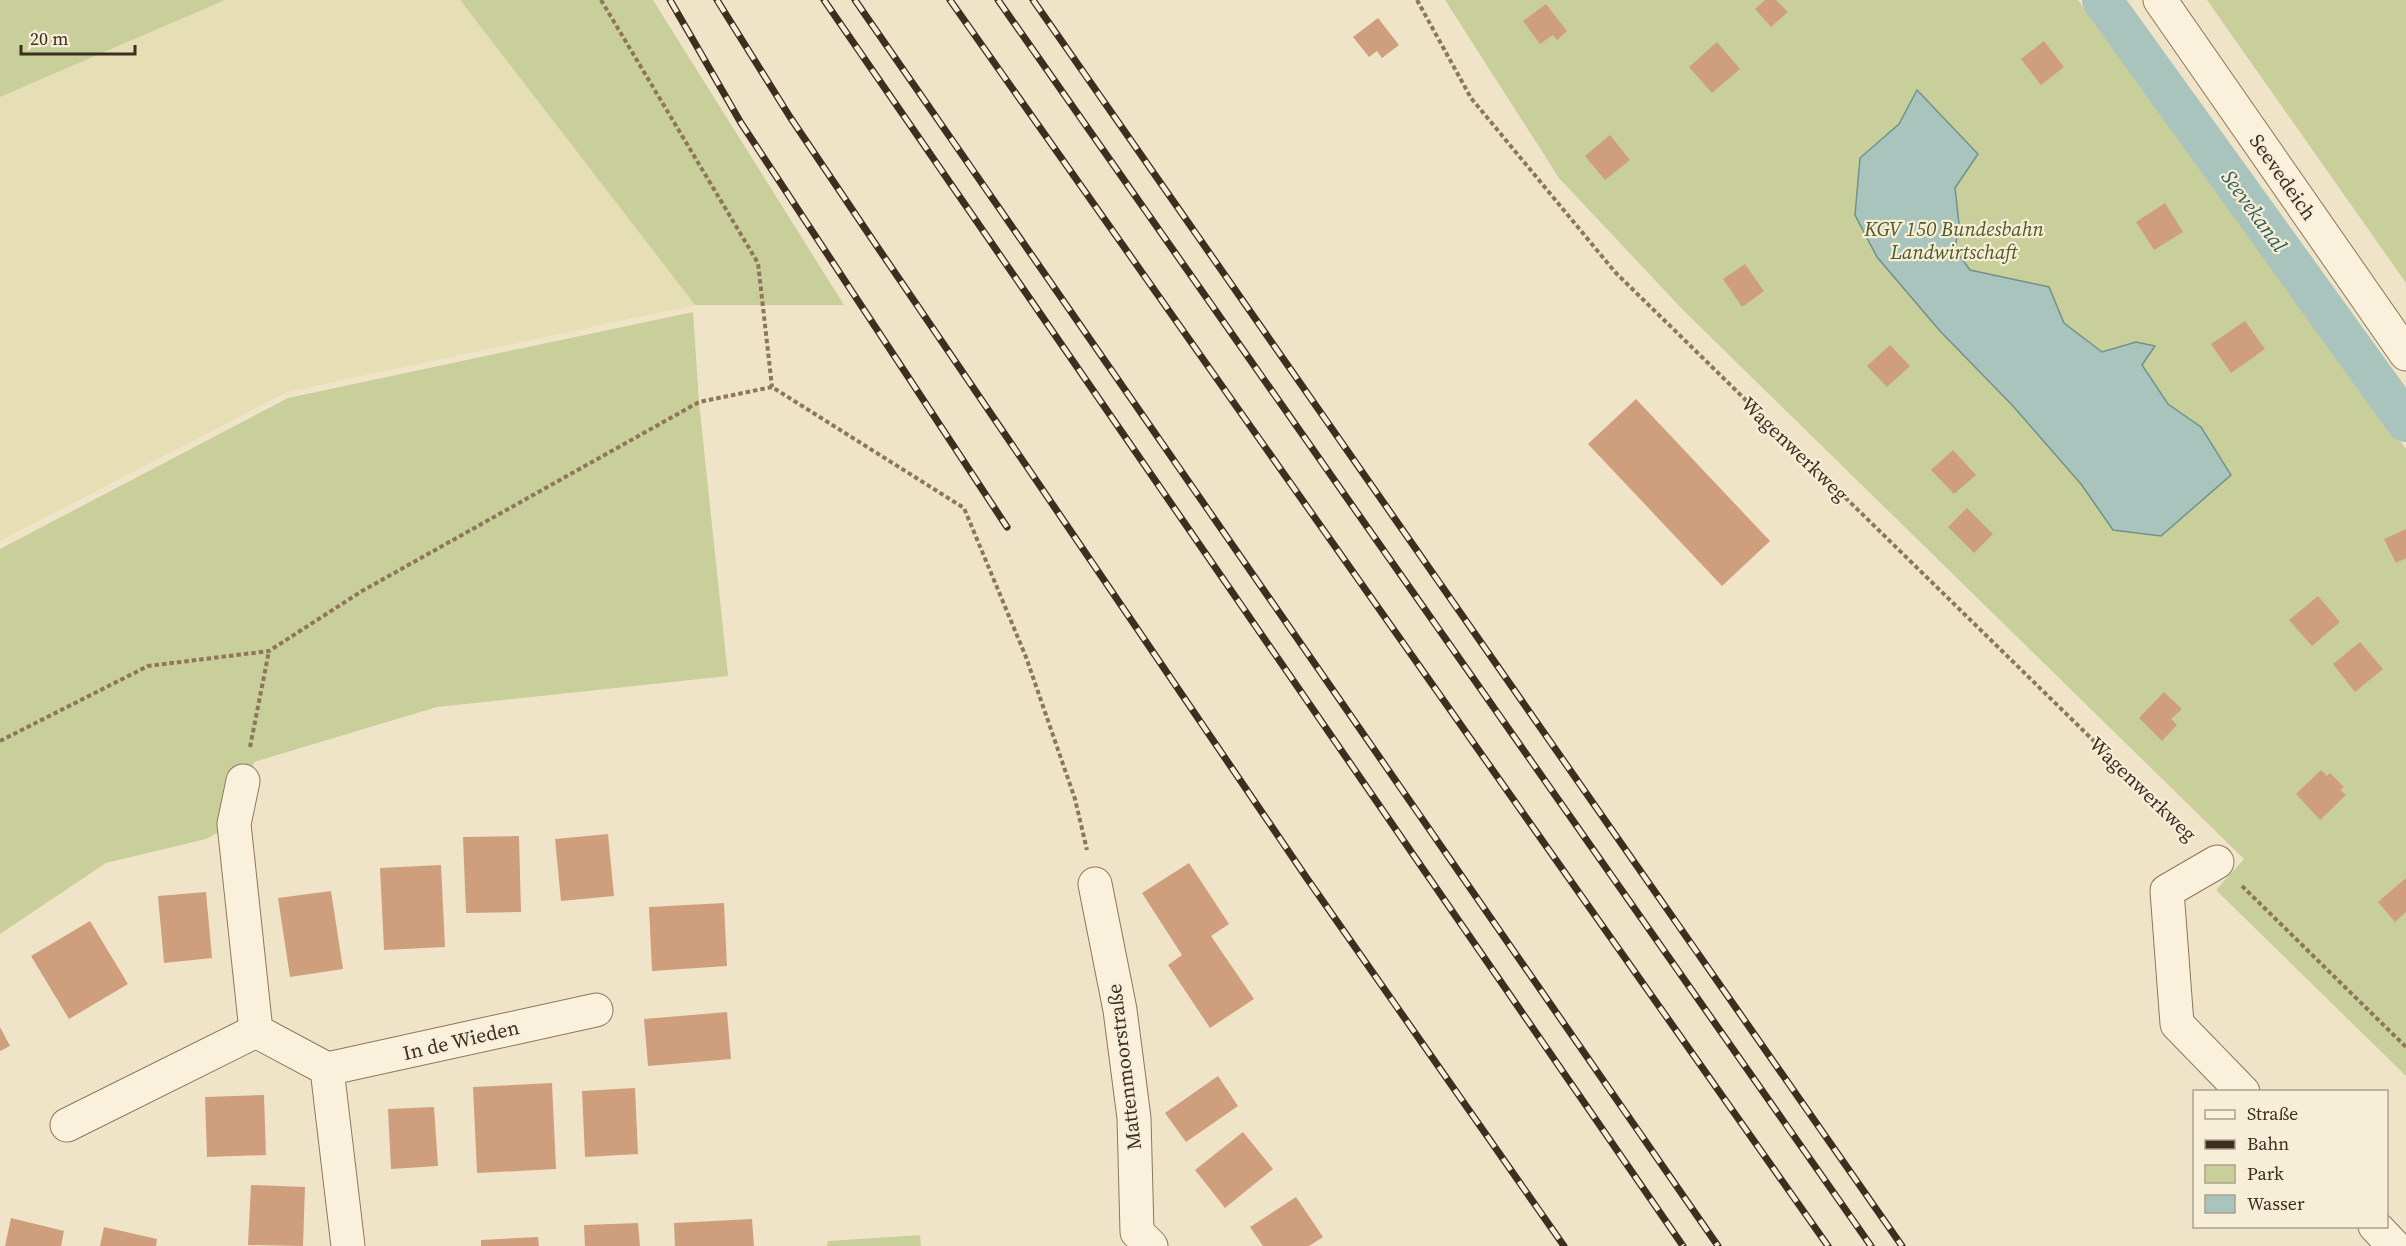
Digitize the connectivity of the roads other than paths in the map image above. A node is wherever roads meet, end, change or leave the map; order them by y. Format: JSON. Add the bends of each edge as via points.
{"nodes":[{"id":1,"x":2160,"y":0,"type":"edge"},
{"id":2,"x":2406,"y":354,"type":"edge"},
{"id":3,"x":243,"y":781,"type":"road end"},
{"id":4,"x":2217,"y":862,"type":"road end"},
{"id":5,"x":1095,"y":884,"type":"road end"},
{"id":6,"x":596,"y":1010,"type":"dead end"},
{"id":7,"x":255,"y":1031,"type":"junction"},
{"id":8,"x":327,"y":1069,"type":"junction"},
{"id":9,"x":2241,"y":1090,"type":"edge"},
{"id":10,"x":67,"y":1125,"type":"dead end"},
{"id":11,"x":2375,"y":1228,"type":"edge"},
{"id":12,"x":348,"y":1246,"type":"edge"},
{"id":13,"x":1151,"y":1246,"type":"edge"},
{"id":14,"x":2394,"y":1246,"type":"edge"}],
"edges":[{"from":1,"to":2,"type":"street","name":"Seevedeich"},
{"from":3,"to":7,"type":"street","via":[[234,824]]},
{"from":4,"to":9,"type":"street","via":[[2167,891],[2177,1024]]},
{"from":5,"to":13,"type":"street","name":"Mattenmoorstraße","via":[[1120,1010],[1134,1118],[1137,1232]]},
{"from":6,"to":8,"type":"street","name":"In de Wieden"},
{"from":7,"to":8,"type":"street"},
{"from":7,"to":10,"type":"street"},
{"from":8,"to":12,"type":"street"},
{"from":11,"to":14,"type":"street"}]}
